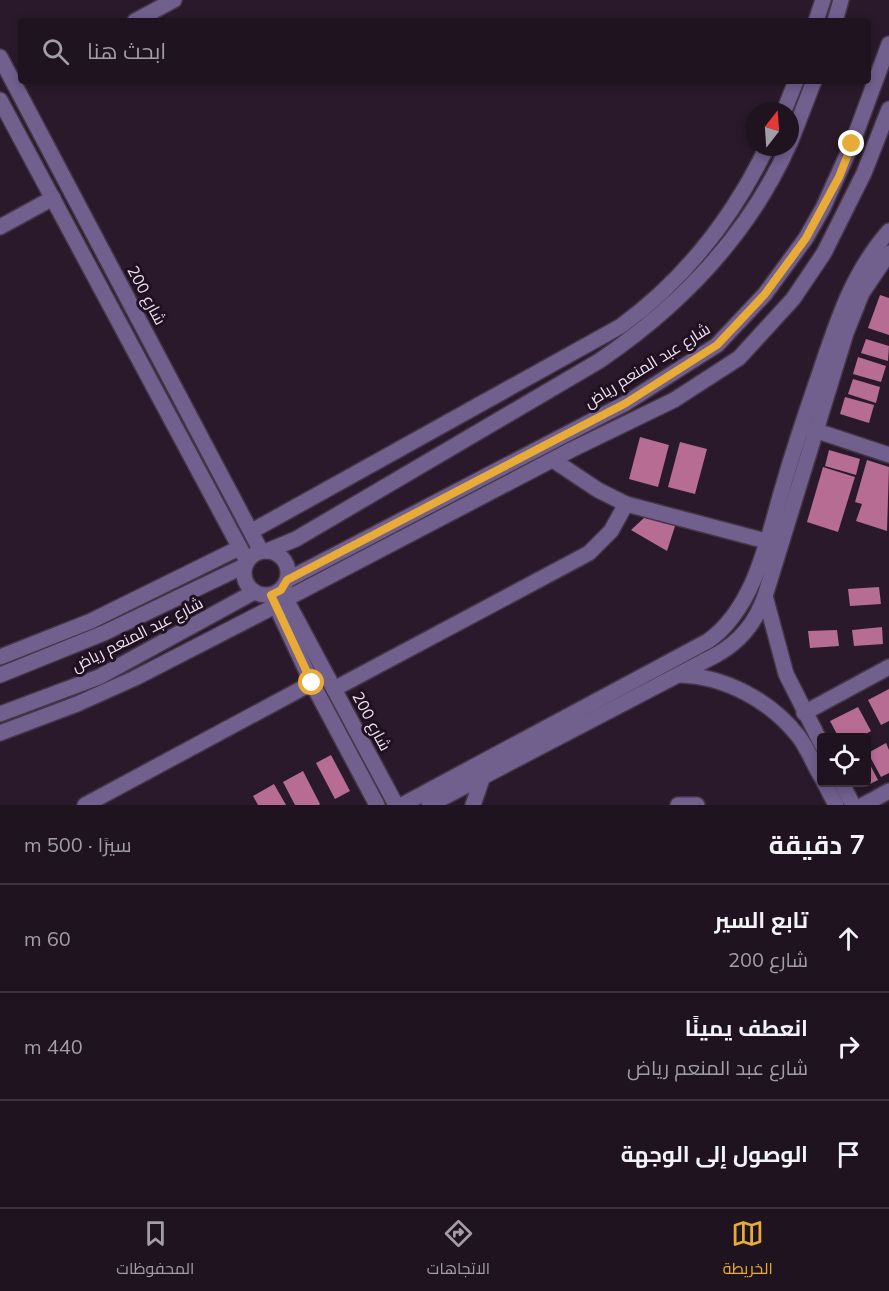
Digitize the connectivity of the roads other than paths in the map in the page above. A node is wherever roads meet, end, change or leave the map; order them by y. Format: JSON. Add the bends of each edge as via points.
{"nodes":[{"id":1,"x":174,"y":0,"type":"edge"},
{"id":2,"x":823,"y":0,"type":"edge"},
{"id":3,"x":841,"y":0,"type":"edge"},
{"id":4,"x":141,"y":18,"type":"edge"},
{"id":5,"x":817,"y":18,"type":"edge"},
{"id":6,"x":836,"y":18,"type":"edge"},
{"id":7,"x":889,"y":44,"type":"edge"},
{"id":8,"x":0,"y":57,"type":"edge"},
{"id":9,"x":18,"y":82,"type":"edge"},
{"id":10,"x":18,"y":84,"type":"edge"},
{"id":11,"x":20,"y":84,"type":"edge"},
{"id":12,"x":795,"y":84,"type":"edge"},
{"id":13,"x":813,"y":84,"type":"edge"},
{"id":14,"x":0,"y":94,"type":"edge"},
{"id":15,"x":0,"y":100,"type":"edge"},
{"id":16,"x":788,"y":102,"type":"edge"},
{"id":17,"x":889,"y":109,"type":"edge"},
{"id":18,"x":799,"y":119,"type":"edge"},
{"id":19,"x":762,"y":156,"type":"edge"},
{"id":20,"x":783,"y":156,"type":"edge"},
{"id":21,"x":52,"y":198,"type":"junction"},
{"id":22,"x":0,"y":227,"type":"edge"},
{"id":23,"x":889,"y":231,"type":"edge"},
{"id":24,"x":889,"y":253,"type":"edge"},
{"id":25,"x":809,"y":429,"type":"junction"},
{"id":26,"x":889,"y":454,"type":"edge"},
{"id":27,"x":553,"y":460,"type":"junction"},
{"id":28,"x":626,"y":504,"type":"junction"},
{"id":29,"x":252,"y":531,"type":"junction"},
{"id":30,"x":766,"y":542,"type":"junction"},
{"id":31,"x":264,"y":551,"type":"junction"},
{"id":32,"x":243,"y":558,"type":"junction"},
{"id":33,"x":254,"y":592,"type":"junction"},
{"id":34,"x":280,"y":594,"type":"junction"},
{"id":35,"x":765,"y":596,"type":"junction"},
{"id":36,"x":0,"y":657,"type":"edge"},
{"id":37,"x":889,"y":667,"type":"edge"},
{"id":38,"x":671,"y":669,"type":"junction"},
{"id":39,"x":0,"y":675,"type":"edge"},
{"id":40,"x":312,"y":683,"type":"junction"},
{"id":41,"x":334,"y":689,"type":"junction"},
{"id":42,"x":804,"y":713,"type":"junction"},
{"id":43,"x":0,"y":714,"type":"edge"},
{"id":44,"x":0,"y":733,"type":"edge"},
{"id":45,"x":817,"y":736,"type":"edge"},
{"id":46,"x":817,"y":769,"type":"edge"},
{"id":47,"x":483,"y":776,"type":"junction"},
{"id":48,"x":826,"y":787,"type":"edge"},
{"id":49,"x":843,"y":787,"type":"edge"},
{"id":50,"x":889,"y":791,"type":"edge"},
{"id":51,"x":84,"y":805,"type":"edge"},
{"id":52,"x":377,"y":805,"type":"edge"},
{"id":53,"x":396,"y":805,"type":"edge"},
{"id":54,"x":402,"y":805,"type":"edge"},
{"id":55,"x":429,"y":805,"type":"edge"},
{"id":56,"x":472,"y":805,"type":"edge"},
{"id":57,"x":678,"y":805,"type":"edge"},
{"id":58,"x":697,"y":805,"type":"edge"},
{"id":59,"x":836,"y":805,"type":"edge"},
{"id":60,"x":853,"y":805,"type":"edge"},
{"id":61,"x":863,"y":805,"type":"edge"}],
"edges":[{"from":1,"to":4,"type":"street"},
{"from":2,"to":5,"type":"street"},
{"from":3,"to":6,"type":"street"},
{"from":7,"to":34,"type":"street","name":"شارع عبد المنعم رياض","via":[[852,144],[823,208],[765,294],[717,345],[626,403]]},
{"from":8,"to":9,"type":"street","name":"شارع 200"},
{"from":10,"to":14,"type":"street"},
{"from":11,"to":29,"type":"street","name":"شارع 200"},
{"from":12,"to":16,"type":"street"},
{"from":13,"to":18,"type":"street","name":"شارع عبد المنعم رياض"},
{"from":15,"to":21,"type":"street"},
{"from":17,"to":27,"type":"street","via":[[864,173],[829,244],[793,299],[757,340],[739,358],[675,400]]},
{"from":19,"to":29,"type":"street","via":[[714,233],[682,272],[638,314],[585,348]]},
{"from":20,"to":31,"type":"street","name":"شارع عبد المنعم رياض","via":[[761,198],[716,260],[690,289],[631,339],[296,539]]},
{"from":21,"to":22,"type":"street"},
{"from":21,"to":32,"type":"street"},
{"from":23,"to":25,"type":"street","via":[[850,288]]},
{"from":24,"to":25,"type":"street","via":[[862,293]]},
{"from":25,"to":26,"type":"street"},
{"from":25,"to":30,"type":"street"},
{"from":25,"to":35,"type":"street"},
{"from":27,"to":28,"type":"street"},
{"from":27,"to":34,"type":"street"},
{"from":28,"to":30,"type":"street"},
{"from":28,"to":41,"type":"street","via":[[611,531],[589,553]]},
{"from":29,"to":31,"type":"street","name":"شارع 200"},
{"from":30,"to":38,"type":"street","via":[[746,596],[731,621]]},
{"from":31,"to":32,"type":"street"},
{"from":31,"to":34,"type":"street","via":[[283,558],[288,569]]},
{"from":32,"to":33,"type":"street","via":[[244,578]]},
{"from":32,"to":36,"type":"street"},
{"from":32,"to":39,"type":"street","name":"شارع عبد المنعم رياض","via":[[104,633]]},
{"from":33,"to":34,"type":"street"},
{"from":33,"to":43,"type":"street","name":"شارع عبد المنعم رياض","via":[[99,677]]},
{"from":34,"to":40,"type":"street"},
{"from":34,"to":41,"type":"street","name":"شارع 200"},
{"from":34,"to":44,"type":"street","via":[[135,678]]},
{"from":35,"to":38,"type":"street","via":[[750,627],[735,643]]},
{"from":35,"to":42,"type":"street","via":[[778,650]]},
{"from":37,"to":42,"type":"street"},
{"from":38,"to":46,"type":"street","via":[[712,679],[766,706],[800,739]]},
{"from":38,"to":47,"type":"street"},
{"from":38,"to":54,"type":"street"},
{"from":40,"to":51,"type":"street"},
{"from":40,"to":52,"type":"street"},
{"from":41,"to":53,"type":"street","name":"شارع 200"},
{"from":42,"to":45,"type":"street"},
{"from":47,"to":55,"type":"street"},
{"from":47,"to":56,"type":"street"},
{"from":48,"to":59,"type":"street"},
{"from":49,"to":60,"type":"street"},
{"from":50,"to":61,"type":"street"},
{"from":57,"to":58,"type":"street"}]}
